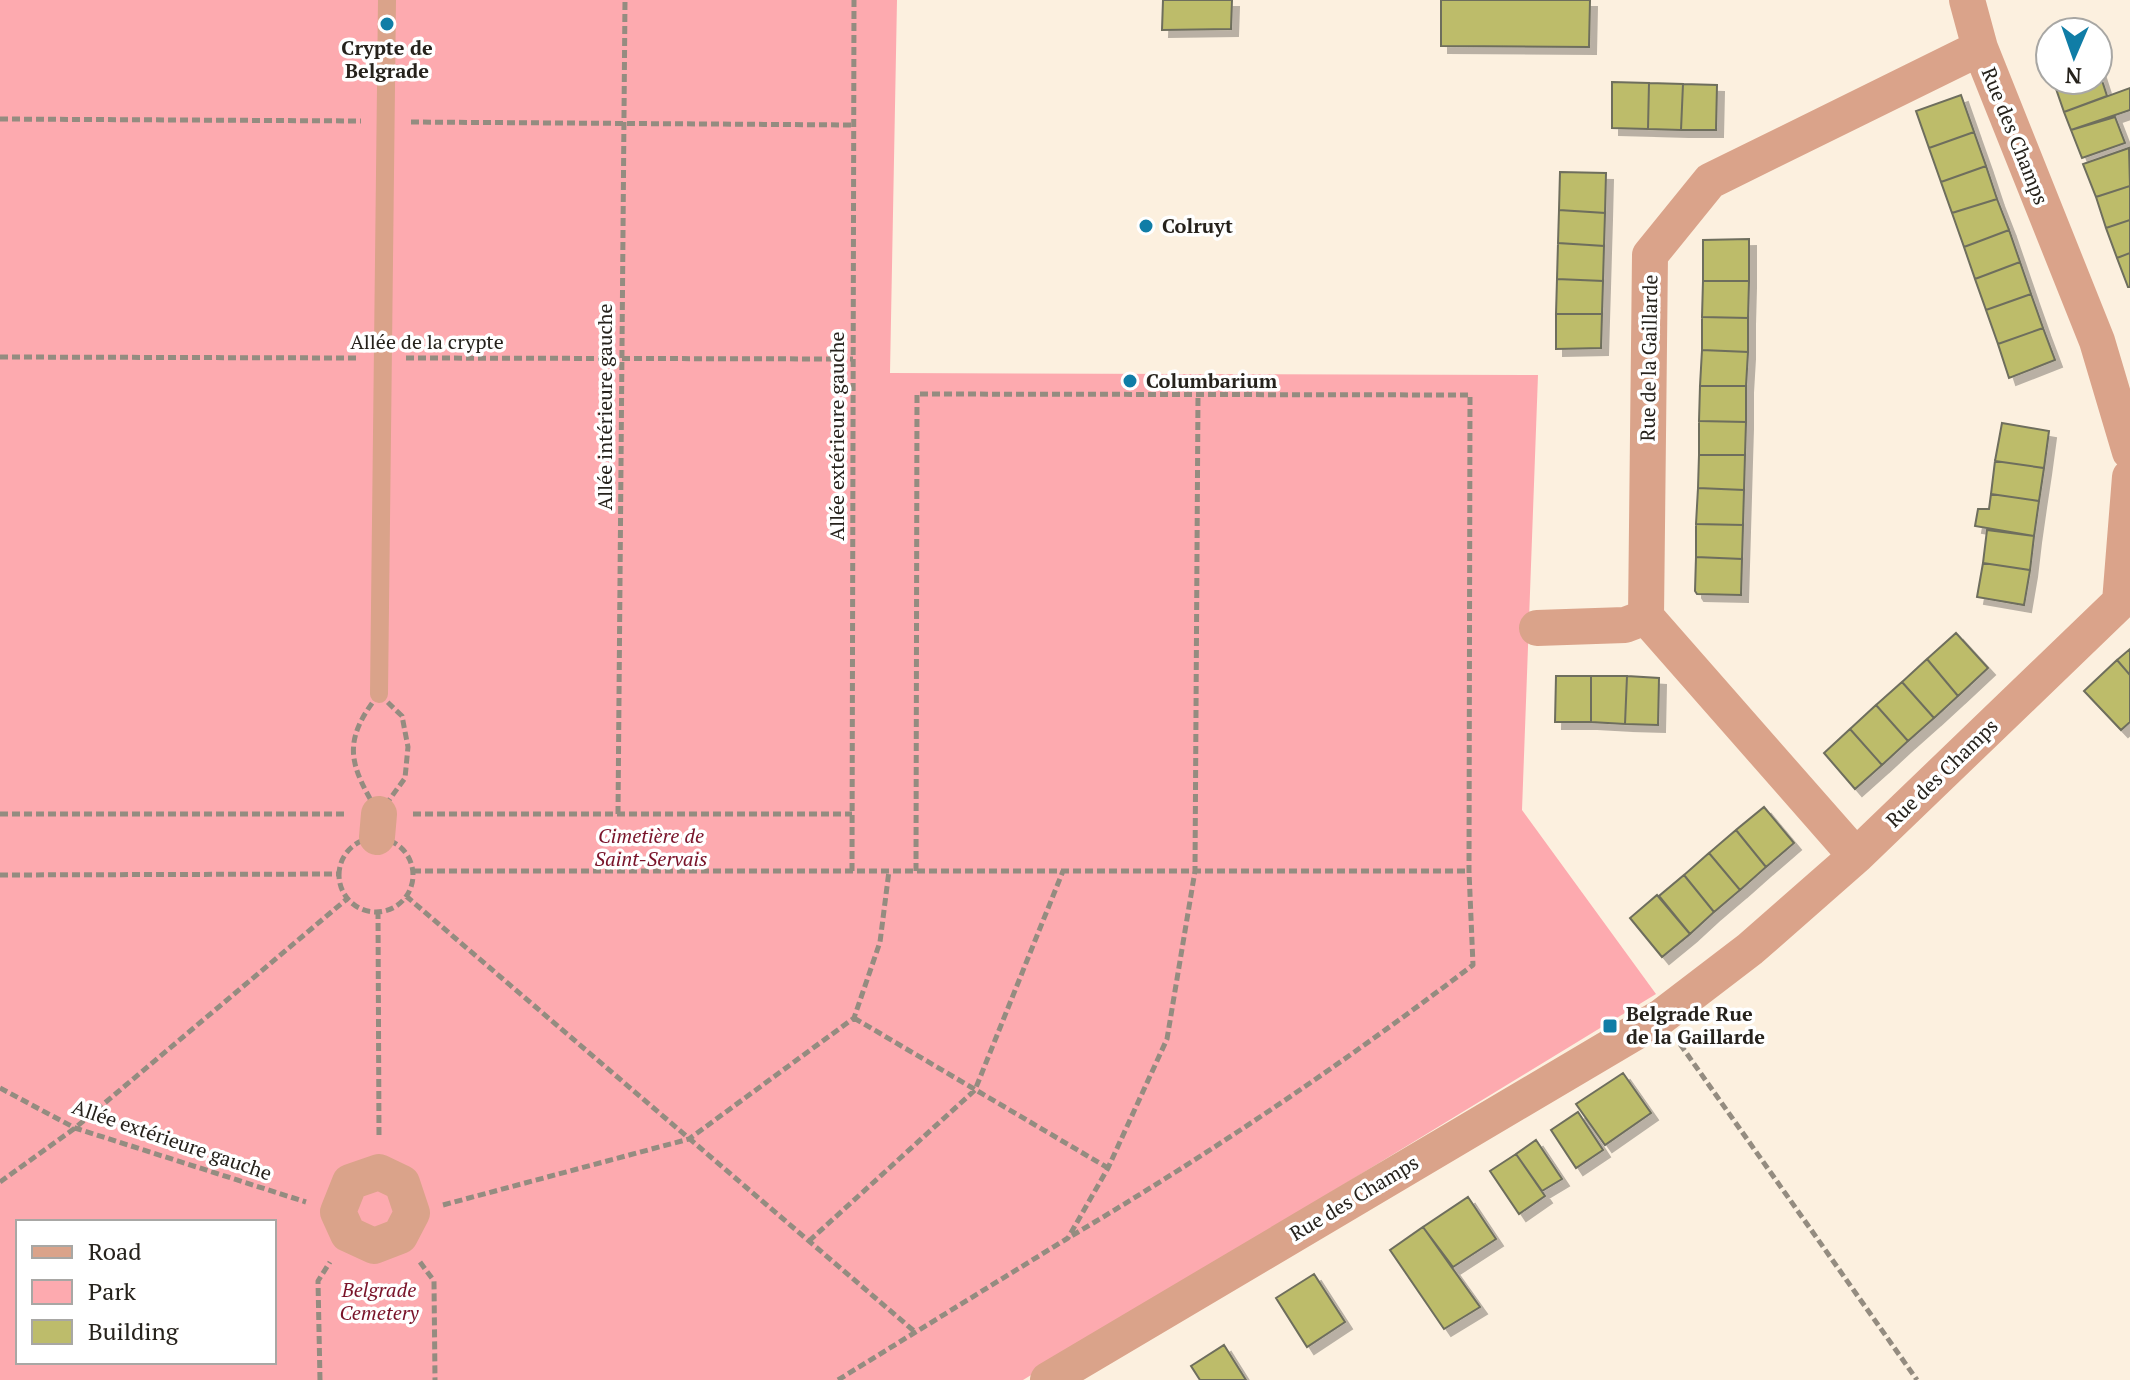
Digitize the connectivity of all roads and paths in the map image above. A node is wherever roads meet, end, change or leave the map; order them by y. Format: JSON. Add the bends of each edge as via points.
{"nodes":[{"id":1,"x":387,"y":0,"type":"edge"},
{"id":2,"x":625,"y":0,"type":"edge"},
{"id":3,"x":854,"y":0,"type":"edge"},
{"id":4,"x":1967,"y":0,"type":"edge"},
{"id":5,"x":1980,"y":48,"type":"junction"},
{"id":6,"x":0,"y":119,"type":"edge"},
{"id":7,"x":386,"y":122,"type":"junction"},
{"id":8,"x":624,"y":123,"type":"junction"},
{"id":9,"x":854,"y":125,"type":"junction"},
{"id":10,"x":0,"y":357,"type":"edge"},
{"id":11,"x":383,"y":358,"type":"junction"},
{"id":12,"x":622,"y":359,"type":"junction"},
{"id":13,"x":853,"y":359,"type":"junction"},
{"id":14,"x":1198,"y":395,"type":"junction"},
{"id":15,"x":2130,"y":452,"type":"edge"},
{"id":16,"x":2130,"y":477,"type":"edge"},
{"id":17,"x":2125,"y":598,"type":"edge"},
{"id":18,"x":1646,"y":617,"type":"junction"},
{"id":19,"x":1537,"y":628,"type":"dead end"},
{"id":20,"x":379,"y":694,"type":"junction"},
{"id":21,"x":0,"y":814,"type":"edge"},
{"id":22,"x":618,"y":814,"type":"junction"},
{"id":23,"x":852,"y":814,"type":"junction"},
{"id":24,"x":379,"y":818,"type":"junction"},
{"id":25,"x":1856,"y":856,"type":"junction"},
{"id":26,"x":413,"y":871,"type":"dead end"},
{"id":27,"x":852,"y":871,"type":"junction"},
{"id":28,"x":889,"y":871,"type":"junction"},
{"id":29,"x":916,"y":871,"type":"junction"},
{"id":30,"x":1063,"y":871,"type":"junction"},
{"id":31,"x":1195,"y":871,"type":"junction"},
{"id":32,"x":1469,"y":871,"type":"junction"},
{"id":33,"x":339,"y":874,"type":"dead end"},
{"id":34,"x":0,"y":875,"type":"edge"},
{"id":35,"x":406,"y":896,"type":"dead end"},
{"id":36,"x":348,"y":898,"type":"dead end"},
{"id":37,"x":378,"y":911,"type":"dead end"},
{"id":38,"x":1661,"y":1017,"type":"junction"},
{"id":39,"x":854,"y":1018,"type":"junction"},
{"id":40,"x":0,"y":1088,"type":"edge"},
{"id":41,"x":975,"y":1090,"type":"junction"},
{"id":42,"x":75,"y":1128,"type":"junction"},
{"id":43,"x":689,"y":1139,"type":"junction"},
{"id":44,"x":1108,"y":1168,"type":"junction"},
{"id":45,"x":379,"y":1172,"type":"junction"},
{"id":46,"x":0,"y":1182,"type":"edge"},
{"id":47,"x":343,"y":1223,"type":"junction"},
{"id":48,"x":406,"y":1225,"type":"junction"},
{"id":49,"x":1068,"y":1238,"type":"junction"},
{"id":50,"x":809,"y":1241,"type":"junction"},
{"id":51,"x":914,"y":1331,"type":"junction"},
{"id":52,"x":320,"y":1380,"type":"edge"},
{"id":53,"x":435,"y":1380,"type":"edge"},
{"id":54,"x":838,"y":1380,"type":"edge"},
{"id":55,"x":1048,"y":1380,"type":"edge"},
{"id":56,"x":1917,"y":1380,"type":"edge"}],
"edges":[{"from":1,"to":7,"type":"lane"},
{"from":2,"to":8,"type":"path","name":"Allée intérieure gauche"},
{"from":3,"to":9,"type":"path","name":"Allée extérieure gauche"},
{"from":4,"to":5,"type":"street","name":"Rue des Champs"},
{"from":5,"to":15,"type":"street","name":"Rue des Champs","via":[[2097,341]]},
{"from":5,"to":18,"type":"street","name":"Rue de la Gaillarde","via":[[1710,181],[1650,255]]},
{"from":6,"to":7,"type":"path"},
{"from":7,"to":8,"type":"path"},
{"from":7,"to":11,"type":"lane"},
{"from":8,"to":9,"type":"path"},
{"from":8,"to":12,"type":"path","name":"Allée intérieure gauche"},
{"from":9,"to":13,"type":"path","name":"Allée extérieure gauche"},
{"from":10,"to":11,"type":"path","name":"Allée de la crypte"},
{"from":11,"to":12,"type":"path","name":"Allée de la crypte"},
{"from":11,"to":20,"type":"lane"},
{"from":12,"to":13,"type":"path","name":"Allée de la crypte"},
{"from":12,"to":22,"type":"path","name":"Allée intérieure gauche"},
{"from":13,"to":23,"type":"path","name":"Allée extérieure gauche"},
{"from":14,"to":29,"type":"path","via":[[917,394]]},
{"from":14,"to":31,"type":"path"},
{"from":14,"to":32,"type":"path","via":[[1470,395]]},
{"from":16,"to":17,"type":"street","name":"Rue des Champs"},
{"from":17,"to":25,"type":"street","name":"Rue des Champs"},
{"from":18,"to":19,"type":"street","via":[[1625,625]]},
{"from":18,"to":25,"type":"street"},
{"from":20,"to":24,"type":"path","via":[[360,717],[352,748],[358,779]]},
{"from":20,"to":24,"type":"path","via":[[402,716],[408,747],[405,778]]},
{"from":21,"to":24,"type":"path"},
{"from":22,"to":23,"type":"path"},
{"from":22,"to":24,"type":"path"},
{"from":23,"to":27,"type":"path","name":"Allée extérieure gauche"},
{"from":25,"to":38,"type":"street","name":"Rue des Champs","via":[[1750,949]]},
{"from":26,"to":27,"type":"path"},
{"from":27,"to":28,"type":"path"},
{"from":28,"to":29,"type":"path"},
{"from":28,"to":39,"type":"path","via":[[880,942]]},
{"from":29,"to":30,"type":"path"},
{"from":30,"to":31,"type":"path"},
{"from":30,"to":41,"type":"path"},
{"from":31,"to":32,"type":"path"},
{"from":31,"to":44,"type":"path","via":[[1167,1039]]},
{"from":32,"to":49,"type":"path","via":[[1473,965],[1372,1042]]},
{"from":33,"to":34,"type":"path"},
{"from":35,"to":43,"type":"path"},
{"from":36,"to":42,"type":"path"},
{"from":37,"to":45,"type":"path"},
{"from":38,"to":55,"type":"street","name":"Rue des Champs"},
{"from":38,"to":56,"type":"path"},
{"from":39,"to":41,"type":"path"},
{"from":39,"to":43,"type":"path"},
{"from":40,"to":42,"type":"path","name":"Allée extérieure gauche"},
{"from":41,"to":44,"type":"path"},
{"from":41,"to":50,"type":"path"},
{"from":42,"to":46,"type":"path"},
{"from":42,"to":47,"type":"path","name":"Allée extérieure gauche"},
{"from":43,"to":48,"type":"path"},
{"from":43,"to":50,"type":"path"},
{"from":44,"to":49,"type":"path"},
{"from":45,"to":47,"type":"street","via":[[350,1182]]},
{"from":45,"to":48,"type":"street","via":[[402,1183]]},
{"from":47,"to":48,"type":"street","via":[[374,1246]]},
{"from":47,"to":52,"type":"path","via":[[318,1281]]},
{"from":48,"to":53,"type":"path","via":[[434,1281]]},
{"from":49,"to":51,"type":"path"},
{"from":50,"to":51,"type":"path"},
{"from":51,"to":54,"type":"path"}]}
